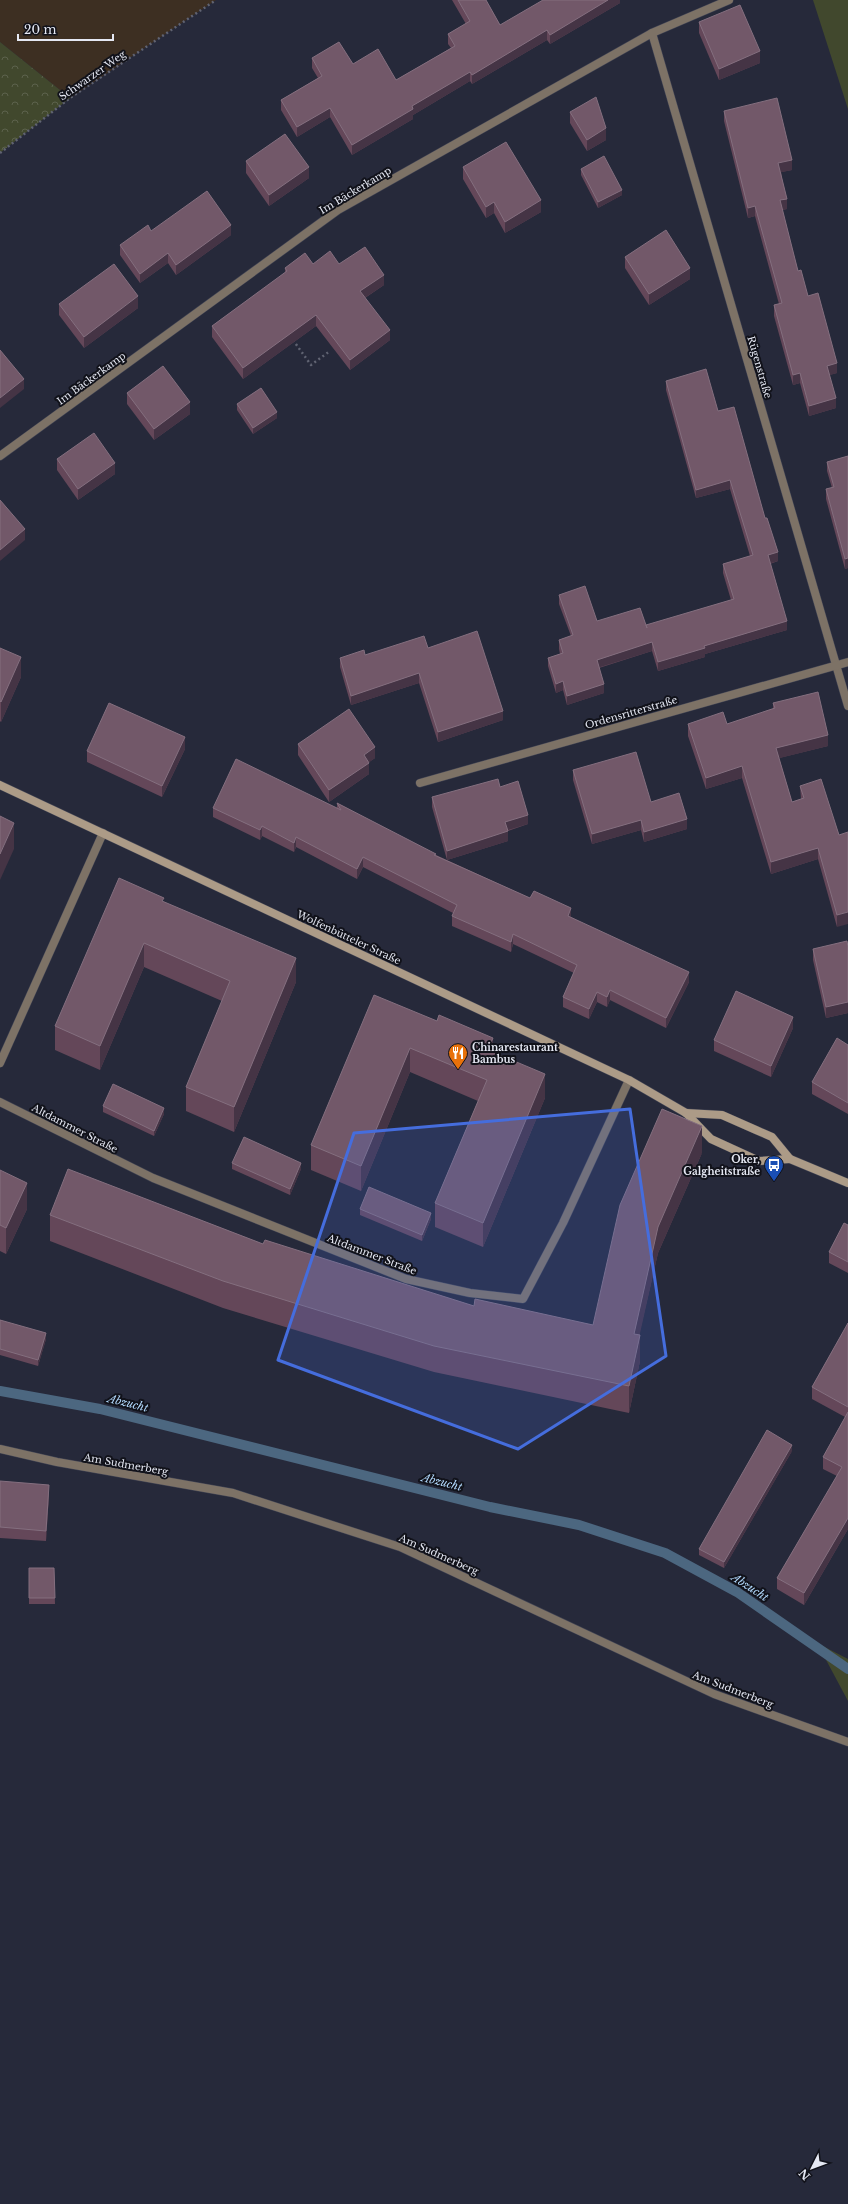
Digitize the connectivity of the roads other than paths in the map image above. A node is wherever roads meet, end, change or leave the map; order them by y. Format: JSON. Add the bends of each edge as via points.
{"nodes":[{"id":1,"x":729,"y":0,"type":"edge"},
{"id":2,"x":652,"y":33,"type":"junction"},
{"id":3,"x":0,"y":456,"type":"edge"},
{"id":4,"x":848,"y":662,"type":"edge"},
{"id":5,"x":836,"y":664,"type":"junction"},
{"id":6,"x":848,"y":706,"type":"edge"},
{"id":7,"x":420,"y":783,"type":"dead end"},
{"id":8,"x":0,"y":785,"type":"edge"},
{"id":9,"x":103,"y":833,"type":"junction"},
{"id":10,"x":0,"y":1063,"type":"edge"},
{"id":11,"x":629,"y":1080,"type":"junction"},
{"id":12,"x":0,"y":1102,"type":"edge"},
{"id":13,"x":686,"y":1113,"type":"junction"},
{"id":14,"x":790,"y":1159,"type":"junction"},
{"id":15,"x":848,"y":1183,"type":"edge"},
{"id":16,"x":0,"y":1449,"type":"edge"},
{"id":17,"x":848,"y":1742,"type":"edge"}],
"edges":[{"from":1,"to":2,"type":"street","name":"Im Bäckerkamp"},
{"from":2,"to":3,"type":"street","name":"Im Bäckerkamp","via":[[338,210]]},
{"from":2,"to":5,"type":"street","name":"Rügenstraße"},
{"from":4,"to":5,"type":"street","name":"Ordensritterstraße"},
{"from":5,"to":6,"type":"street","name":"Rügenstraße"},
{"from":5,"to":7,"type":"street","name":"Ordensritterstraße"},
{"from":8,"to":9,"type":"main road","name":"Wolfenbütteler Straße"},
{"from":9,"to":10,"type":"street"},
{"from":9,"to":11,"type":"main road","name":"Wolfenbütteler Straße"},
{"from":11,"to":12,"type":"street","name":"Altdammer Straße","via":[[563,1223],[523,1299],[470,1293],[406,1279],[153,1178]]},
{"from":11,"to":13,"type":"main road","name":"Wolfenbütteler Straße"},
{"from":13,"to":14,"type":"main road","name":"Wolfenbütteler Straße","via":[[722,1115],[772,1137]]},
{"from":13,"to":14,"type":"main road","name":"Wolfenbütteler Straße","via":[[711,1139],[747,1156],[759,1161]]},
{"from":14,"to":15,"type":"main road","name":"Wolfenbütteler Straße"},
{"from":16,"to":17,"type":"street","name":"Am Sudmerberg","via":[[56,1462],[233,1493],[400,1547],[714,1694]]}]}
